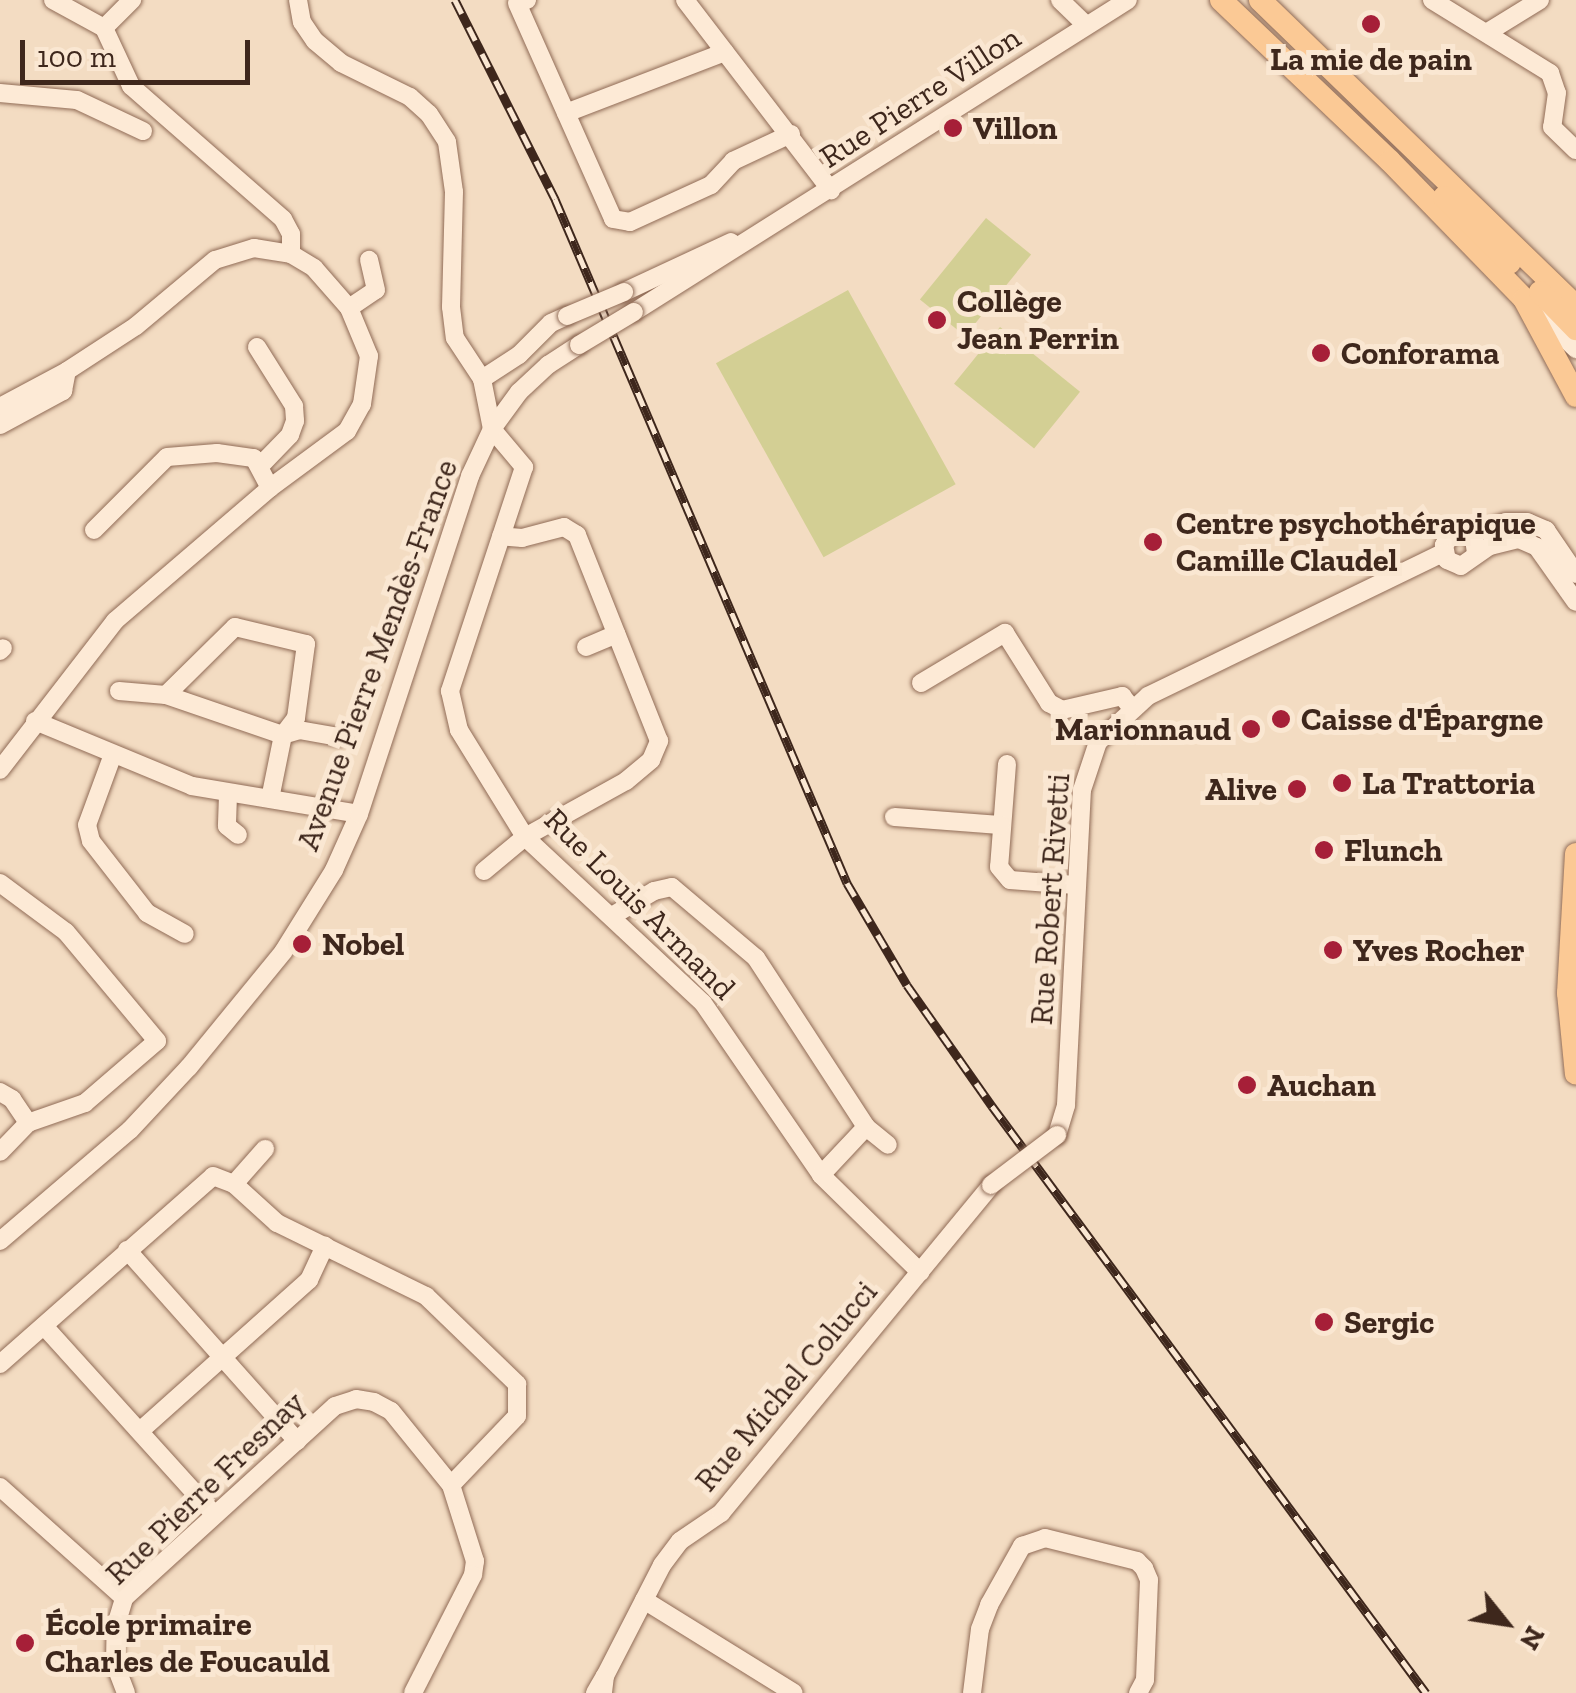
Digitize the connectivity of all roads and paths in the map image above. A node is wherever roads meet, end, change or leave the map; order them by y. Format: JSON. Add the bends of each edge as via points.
{"nodes":[{"id":1,"x":53,"y":0,"type":"edge"},
{"id":2,"x":132,"y":0,"type":"edge"},
{"id":3,"x":298,"y":0,"type":"edge"},
{"id":4,"x":526,"y":0,"type":"edge"},
{"id":5,"x":685,"y":0,"type":"edge"},
{"id":6,"x":1060,"y":0,"type":"edge"},
{"id":7,"x":1128,"y":0,"type":"edge"},
{"id":8,"x":1260,"y":0,"type":"edge"},
{"id":9,"x":1432,"y":0,"type":"edge"},
{"id":10,"x":1540,"y":0,"type":"edge"},
{"id":11,"x":1220,"y":1,"type":"edge"},
{"id":12,"x":1086,"y":24,"type":"junction"},
{"id":13,"x":104,"y":28,"type":"junction"},
{"id":14,"x":1488,"y":32,"type":"junction"},
{"id":15,"x":725,"y":52,"type":"junction"},
{"id":16,"x":1312,"y":52,"type":"junction"},
{"id":17,"x":1306,"y":81,"type":"junction"},
{"id":18,"x":0,"y":93,"type":"edge"},
{"id":19,"x":566,"y":113,"type":"junction"},
{"id":20,"x":143,"y":132,"type":"dead end"},
{"id":21,"x":790,"y":134,"type":"junction"},
{"id":22,"x":1576,"y":150,"type":"edge"},
{"id":23,"x":1414,"y":167,"type":"junction"},
{"id":24,"x":831,"y":190,"type":"junction"},
{"id":25,"x":795,"y":213,"type":"junction"},
{"id":26,"x":291,"y":254,"type":"junction"},
{"id":27,"x":370,"y":260,"type":"dead end"},
{"id":28,"x":1524,"y":299,"type":"junction"},
{"id":29,"x":1576,"y":306,"type":"edge"},
{"id":30,"x":349,"y":308,"type":"junction"},
{"id":31,"x":1576,"y":329,"type":"edge"},
{"id":32,"x":257,"y":347,"type":"dead end"},
{"id":33,"x":572,"y":349,"type":"joint"},
{"id":34,"x":1576,"y":349,"type":"edge"},
{"id":35,"x":67,"y":371,"type":"junction"},
{"id":36,"x":482,"y":379,"type":"junction"},
{"id":37,"x":1576,"y":396,"type":"edge"},
{"id":38,"x":0,"y":407,"type":"edge"},
{"id":39,"x":0,"y":425,"type":"edge"},
{"id":40,"x":492,"y":429,"type":"junction"},
{"id":41,"x":260,"y":466,"type":"junction"},
{"id":42,"x":270,"y":488,"type":"junction"},
{"id":43,"x":94,"y":530,"type":"dead end"},
{"id":44,"x":1468,"y":535,"type":"junction"},
{"id":45,"x":501,"y":536,"type":"junction"},
{"id":46,"x":1444,"y":553,"type":"junction"},
{"id":47,"x":1476,"y":553,"type":"junction"},
{"id":48,"x":1576,"y":574,"type":"edge"},
{"id":49,"x":1576,"y":602,"type":"edge"},
{"id":50,"x":616,"y":634,"type":"junction"},
{"id":51,"x":586,"y":648,"type":"dead end"},
{"id":52,"x":921,"y":683,"type":"dead end"},
{"id":53,"x":119,"y":690,"type":"dead end"},
{"id":54,"x":166,"y":695,"type":"junction"},
{"id":55,"x":1131,"y":707,"type":"junction"},
{"id":56,"x":35,"y":721,"type":"junction"},
{"id":57,"x":283,"y":734,"type":"junction"},
{"id":58,"x":338,"y":736,"type":"dead end"},
{"id":59,"x":112,"y":757,"type":"junction"},
{"id":60,"x":1006,"y":764,"type":"dead end"},
{"id":61,"x":0,"y":770,"type":"edge"},
{"id":62,"x":228,"y":794,"type":"junction"},
{"id":63,"x":270,"y":798,"type":"junction"},
{"id":64,"x":359,"y":814,"type":"junction"},
{"id":65,"x":894,"y":817,"type":"dead end"},
{"id":66,"x":1001,"y":825,"type":"junction"},
{"id":67,"x":238,"y":835,"type":"dead end"},
{"id":68,"x":524,"y":837,"type":"junction"},
{"id":69,"x":1576,"y":854,"type":"edge"},
{"id":70,"x":484,"y":871,"type":"dead end"},
{"id":71,"x":0,"y":884,"type":"edge"},
{"id":72,"x":1075,"y":885,"type":"junction"},
{"id":73,"x":612,"y":916,"type":"junction"},
{"id":74,"x":185,"y":934,"type":"dead end"},
{"id":75,"x":1576,"y":1074,"type":"edge"},
{"id":76,"x":0,"y":1092,"type":"edge"},
{"id":77,"x":28,"y":1123,"type":"junction"},
{"id":78,"x":866,"y":1127,"type":"junction"},
{"id":79,"x":888,"y":1145,"type":"dead end"},
{"id":80,"x":266,"y":1149,"type":"dead end"},
{"id":81,"x":0,"y":1152,"type":"edge"},
{"id":82,"x":821,"y":1175,"type":"junction"},
{"id":83,"x":234,"y":1184,"type":"junction"},
{"id":84,"x":991,"y":1185,"type":"joint"},
{"id":85,"x":0,"y":1241,"type":"edge"},
{"id":86,"x":325,"y":1246,"type":"junction"},
{"id":87,"x":127,"y":1250,"type":"junction"},
{"id":88,"x":920,"y":1272,"type":"junction"},
{"id":89,"x":44,"y":1326,"type":"junction"},
{"id":90,"x":222,"y":1357,"type":"junction"},
{"id":91,"x":0,"y":1364,"type":"edge"},
{"id":92,"x":140,"y":1431,"type":"junction"},
{"id":93,"x":297,"y":1441,"type":"junction"},
{"id":94,"x":451,"y":1485,"type":"junction"},
{"id":95,"x":0,"y":1487,"type":"edge"},
{"id":96,"x":214,"y":1512,"type":"junction"},
{"id":97,"x":124,"y":1598,"type":"junction"},
{"id":98,"x":644,"y":1600,"type":"junction"},
{"id":99,"x":601,"y":1688,"type":"edge"},
{"id":100,"x":126,"y":1693,"type":"edge"},
{"id":101,"x":413,"y":1693,"type":"edge"},
{"id":102,"x":794,"y":1693,"type":"edge"},
{"id":103,"x":972,"y":1693,"type":"edge"},
{"id":104,"x":1138,"y":1693,"type":"edge"}],
"edges":[{"from":1,"to":13,"type":"street"},
{"from":2,"to":13,"type":"street"},
{"from":3,"to":36,"type":"street","via":[[315,41],[410,97],[446,142],[454,192],[455,338]]},
{"from":4,"to":19,"type":"street","via":[[518,3]]},
{"from":5,"to":15,"type":"street"},
{"from":6,"to":12,"type":"street"},
{"from":7,"to":12,"type":"street","name":"Rue Pierre Villon"},
{"from":8,"to":16,"type":"main road"},
{"from":9,"to":14,"type":"street"},
{"from":10,"to":14,"type":"street"},
{"from":11,"to":17,"type":"main road"},
{"from":12,"to":24,"type":"street","name":"Rue Pierre Villon"},
{"from":13,"to":26,"type":"street","via":[[131,86],[283,219]]},
{"from":14,"to":22,"type":"street","via":[[1550,73],[1557,93],[1552,127]]},
{"from":15,"to":19,"type":"street"},
{"from":15,"to":21,"type":"street"},
{"from":16,"to":23,"type":"main road"},
{"from":16,"to":29,"type":"main road"},
{"from":17,"to":23,"type":"main road"},
{"from":17,"to":28,"type":"main road"},
{"from":18,"to":20,"type":"street","via":[[77,100]]},
{"from":19,"to":21,"type":"street","via":[[602,204],[613,219],[630,222],[712,185],[734,162]]},
{"from":21,"to":24,"type":"street"},
{"from":23,"to":31,"type":"main road"},
{"from":24,"to":25,"type":"street","name":"Rue Pierre Villon"},
{"from":25,"to":33,"type":"street","name":"Rue Pierre Villon","bridge":true},
{"from":25,"to":36,"type":"street","name":"Rue Pierre Villon","bridge":true,"via":[[551,323]]},
{"from":26,"to":30,"type":"street","via":[[314,268]]},
{"from":26,"to":35,"type":"street","via":[[254,248],[215,260],[136,326]]},
{"from":27,"to":30,"type":"street","via":[[376,290]]},
{"from":28,"to":34,"type":"street"},
{"from":28,"to":37,"type":"main road"},
{"from":30,"to":42,"type":"street","via":[[369,356],[356,419]]},
{"from":32,"to":41,"type":"street","via":[[294,406],[296,421]]},
{"from":33,"to":40,"type":"street","name":"Avenue Pierre Mendès-France","via":[[519,392]]},
{"from":35,"to":38,"type":"street"},
{"from":35,"to":39,"type":"street","via":[[63,391]]},
{"from":36,"to":40,"type":"street"},
{"from":40,"to":45,"type":"street","name":"Rue Louis Armand","via":[[524,467]]},
{"from":40,"to":64,"type":"street","name":"Avenue Pierre Mendès-France","via":[[470,476]]},
{"from":41,"to":42,"type":"street"},
{"from":41,"to":43,"type":"street","via":[[244,455],[167,457]]},
{"from":42,"to":56,"type":"street","via":[[115,621]]},
{"from":44,"to":46,"type":"street","via":[[1452,535]]},
{"from":44,"to":47,"type":"street"},
{"from":44,"to":48,"type":"street","via":[[1527,522],[1560,544]]},
{"from":45,"to":50,"type":"street","via":[[564,527],[578,535]]},
{"from":45,"to":68,"type":"street","name":"Rue Louis Armand","via":[[450,691],[459,730]]},
{"from":46,"to":47,"type":"street","via":[[1461,566]]},
{"from":46,"to":55,"type":"street","name":"Rue Robert Rivetti"},
{"from":47,"to":49,"type":"street","via":[[1519,539],[1538,546]]},
{"from":50,"to":51,"type":"street"},
{"from":50,"to":68,"type":"street","via":[[659,740],[651,760]]},
{"from":52,"to":55,"type":"street","via":[[1005,633],[1049,703],[1062,710],[1122,696]]},
{"from":53,"to":54,"type":"street"},
{"from":54,"to":57,"type":"street"},
{"from":54,"to":57,"type":"street","via":[[235,627],[296,638],[306,644],[307,656],[296,718]]},
{"from":55,"to":72,"type":"street","name":"Rue Robert Rivetti","via":[[1098,742],[1086,773]]},
{"from":56,"to":59,"type":"street"},
{"from":56,"to":61,"type":"street"},
{"from":57,"to":58,"type":"street"},
{"from":57,"to":63,"type":"street"},
{"from":59,"to":62,"type":"street"},
{"from":59,"to":74,"type":"street","via":[[87,825],[91,841],[146,914]]},
{"from":60,"to":66,"type":"street"},
{"from":62,"to":63,"type":"street"},
{"from":62,"to":67,"type":"street","via":[[228,826]]},
{"from":63,"to":64,"type":"street"},
{"from":64,"to":85,"type":"street","name":"Avenue Pierre Mendès-France","via":[[334,870],[283,952],[199,1056],[130,1130]]},
{"from":65,"to":66,"type":"street"},
{"from":66,"to":72,"type":"street","via":[[999,867],[1010,880]]},
{"from":68,"to":70,"type":"street"},
{"from":68,"to":73,"type":"street","name":"Rue Louis Armand"},
{"from":69,"to":75,"type":"main road","via":[[1568,992]]},
{"from":71,"to":77,"type":"street","via":[[66,932],[157,1041],[85,1103]]},
{"from":72,"to":84,"type":"street","name":"Rue Robert Rivetti","bridge":true,"via":[[1066,1105],[1057,1135]]},
{"from":73,"to":78,"type":"street","via":[[672,887],[756,958]]},
{"from":73,"to":82,"type":"street","name":"Rue Louis Armand","via":[[703,1003]]},
{"from":76,"to":77,"type":"street"},
{"from":77,"to":81,"type":"street"},
{"from":78,"to":79,"type":"street"},
{"from":78,"to":82,"type":"street"},
{"from":80,"to":83,"type":"street"},
{"from":82,"to":88,"type":"street","name":"Rue Louis Armand"},
{"from":83,"to":86,"type":"street","via":[[277,1223]]},
{"from":83,"to":87,"type":"street","via":[[213,1176]]},
{"from":84,"to":88,"type":"street","name":"Rue Michel Colucci"},
{"from":86,"to":90,"type":"street","via":[[310,1280]]},
{"from":86,"to":94,"type":"street","via":[[426,1296],[517,1384],[517,1416]]},
{"from":87,"to":89,"type":"street"},
{"from":87,"to":90,"type":"street"},
{"from":88,"to":98,"type":"street","name":"Rue Michel Colucci","via":[[721,1513],[680,1540]]},
{"from":89,"to":91,"type":"street"},
{"from":89,"to":92,"type":"street"},
{"from":90,"to":92,"type":"street"},
{"from":90,"to":93,"type":"street"},
{"from":92,"to":96,"type":"street"},
{"from":93,"to":94,"type":"street","name":"Rue Pierre Fresnay","via":[[335,1406],[374,1402],[391,1411]]},
{"from":93,"to":96,"type":"street","name":"Rue Pierre Fresnay"},
{"from":94,"to":101,"type":"street","name":"Rue Pierre Fresnay","via":[[475,1561],[473,1575]]},
{"from":95,"to":97,"type":"street"},
{"from":96,"to":97,"type":"street","name":"Rue Pierre Fresnay"},
{"from":97,"to":100,"type":"street","name":"Rue Pierre Fresnay","via":[[115,1664]]},
{"from":98,"to":99,"type":"street","name":"Rue Michel Colucci"},
{"from":98,"to":102,"type":"street"},
{"from":103,"to":104,"type":"street","via":[[989,1605],[1022,1546],[1046,1538],[1144,1568],[1145,1680]]}]}
